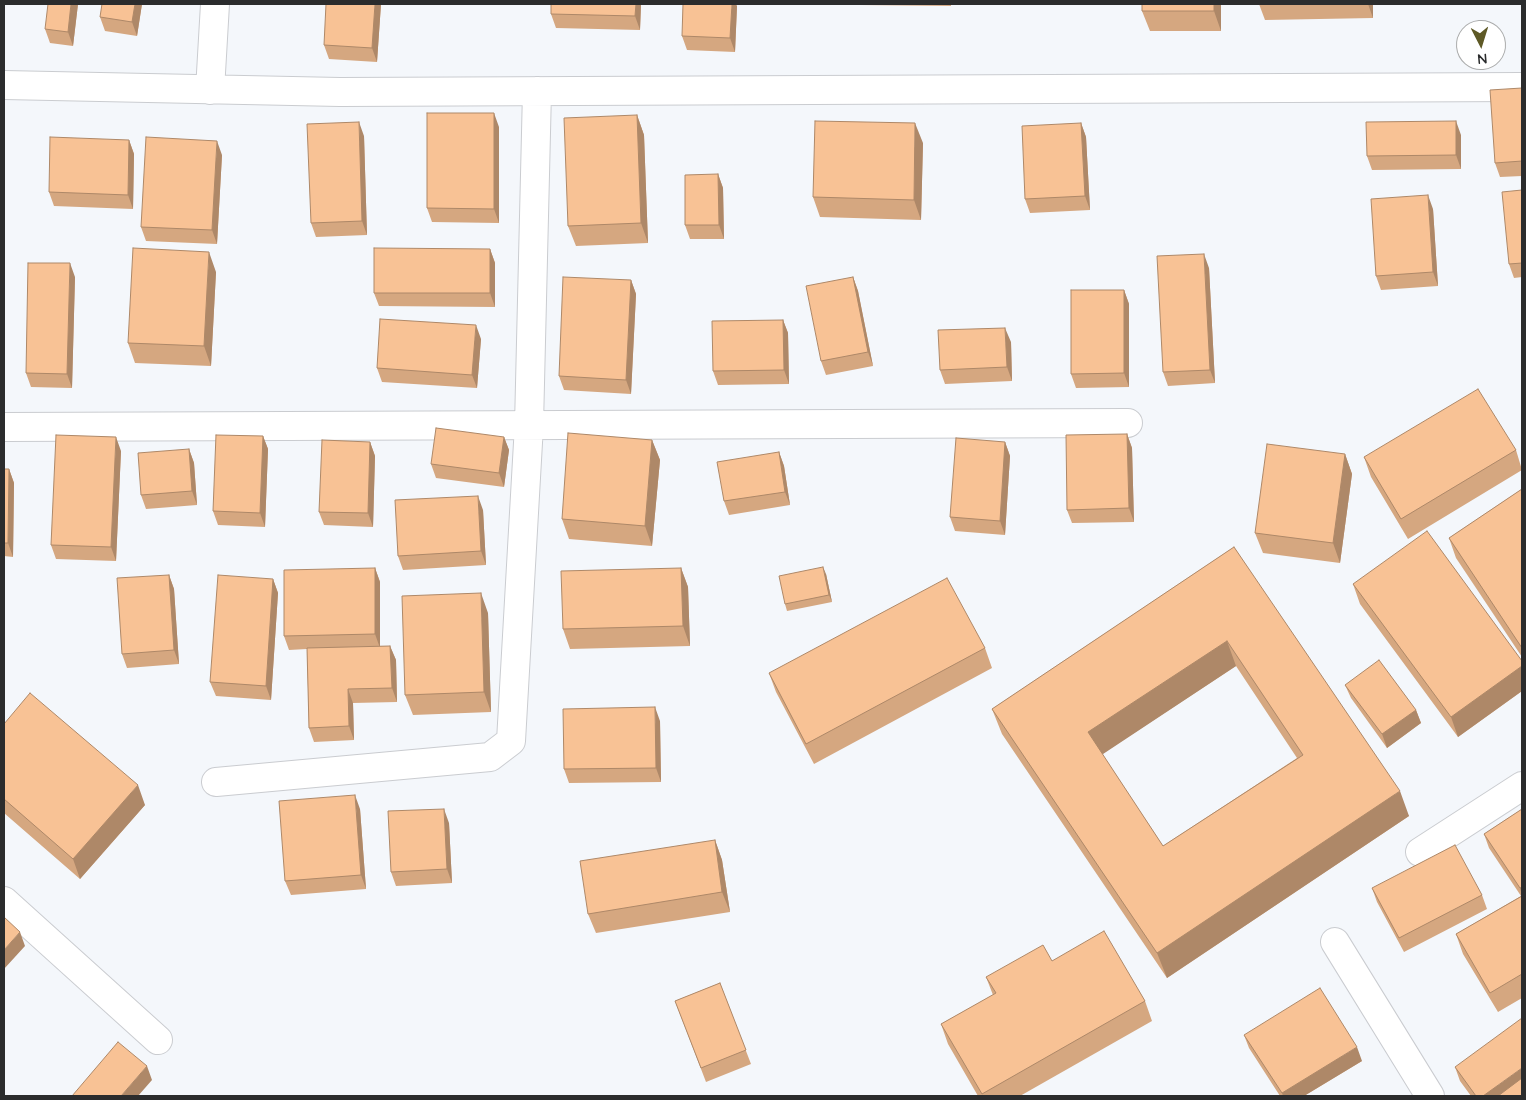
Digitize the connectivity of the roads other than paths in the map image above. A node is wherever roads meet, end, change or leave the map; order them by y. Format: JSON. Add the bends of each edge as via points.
{"nodes":[{"id":1,"x":215,"y":4,"type":"edge"},
{"id":2,"x":4,"y":86,"type":"edge"},
{"id":3,"x":1522,"y":87,"type":"edge"},
{"id":4,"x":210,"y":90,"type":"junction"},
{"id":5,"x":537,"y":91,"type":"junction"},
{"id":6,"x":1128,"y":423,"type":"dead end"},
{"id":7,"x":529,"y":425,"type":"junction"},
{"id":8,"x":4,"y":427,"type":"edge"},
{"id":9,"x":216,"y":782,"type":"dead end"},
{"id":10,"x":1522,"y":786,"type":"edge"},
{"id":11,"x":1420,"y":852,"type":"dead end"},
{"id":12,"x":4,"y":901,"type":"edge"},
{"id":13,"x":1335,"y":942,"type":"dead end"},
{"id":14,"x":158,"y":1040,"type":"dead end"},
{"id":15,"x":1430,"y":1096,"type":"edge"}],
"edges":[{"from":1,"to":4,"type":"street"},
{"from":2,"to":4,"type":"street"},
{"from":3,"to":5,"type":"street"},
{"from":4,"to":5,"type":"street"},
{"from":5,"to":7,"type":"street"},
{"from":6,"to":7,"type":"street"},
{"from":7,"to":8,"type":"street"},
{"from":7,"to":9,"type":"street","via":[[511,741],[490,757]]},
{"from":10,"to":11,"type":"street"},
{"from":12,"to":14,"type":"street"},
{"from":13,"to":15,"type":"street"}]}
